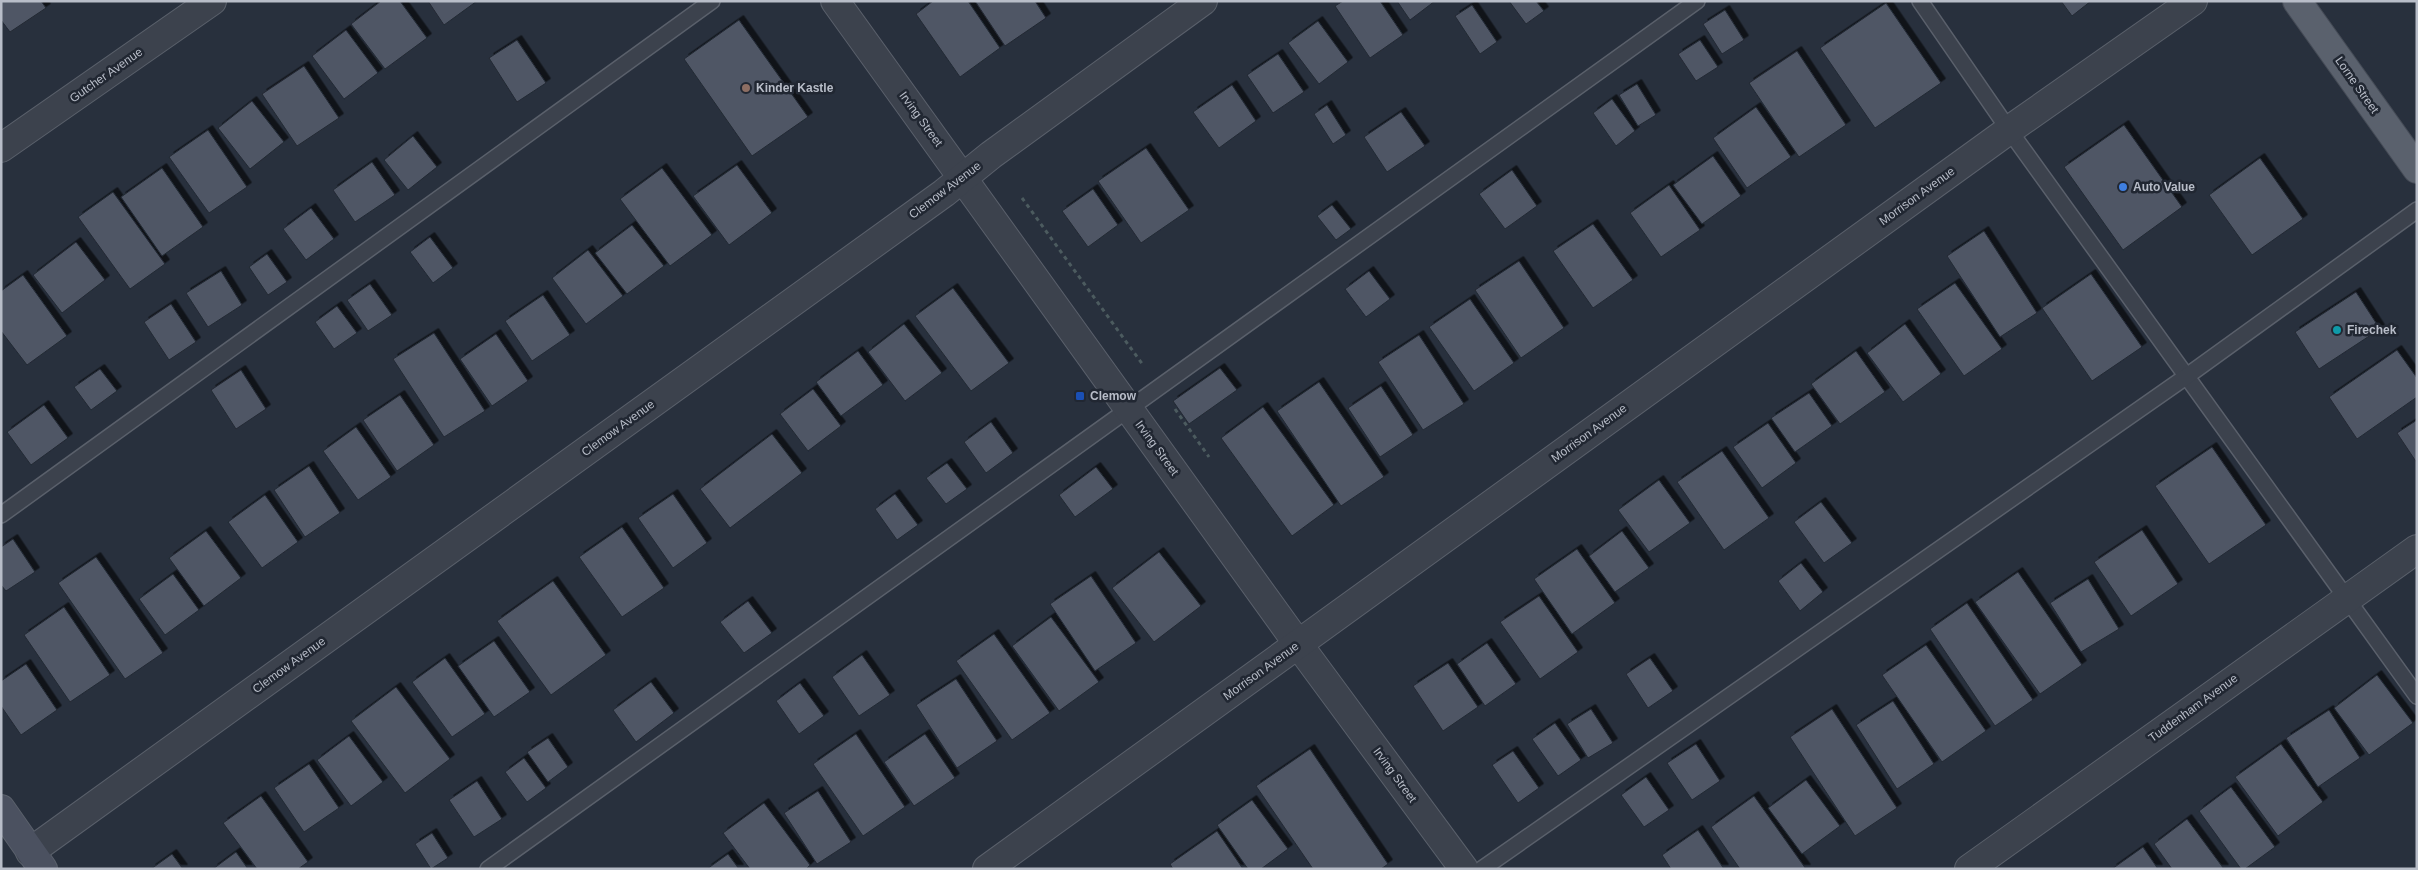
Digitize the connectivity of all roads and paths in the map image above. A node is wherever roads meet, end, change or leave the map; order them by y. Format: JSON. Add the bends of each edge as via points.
{"nodes":[{"id":1,"x":212,"y":1,"type":"edge"},
{"id":2,"x":712,"y":1,"type":"edge"},
{"id":3,"x":835,"y":1,"type":"edge"},
{"id":4,"x":1203,"y":1,"type":"edge"},
{"id":5,"x":1697,"y":1,"type":"edge"},
{"id":6,"x":1920,"y":1,"type":"edge"},
{"id":7,"x":2193,"y":1,"type":"edge"},
{"id":8,"x":2297,"y":1,"type":"edge"},
{"id":9,"x":2009,"y":130,"type":"junction"},
{"id":10,"x":1,"y":148,"type":"edge"},
{"id":11,"x":2417,"y":169,"type":"edge"},
{"id":12,"x":963,"y":176,"type":"junction"},
{"id":13,"x":2417,"y":210,"type":"edge"},
{"id":14,"x":2187,"y":376,"type":"junction"},
{"id":15,"x":1130,"y":410,"type":"junction"},
{"id":16,"x":1,"y":516,"type":"edge"},
{"id":17,"x":2417,"y":549,"type":"edge"},
{"id":18,"x":2346,"y":599,"type":"junction"},
{"id":19,"x":1298,"y":644,"type":"junction"},
{"id":20,"x":2417,"y":696,"type":"edge"},
{"id":21,"x":1,"y":810,"type":"edge"},
{"id":22,"x":36,"y":860,"type":"edge"},
{"id":23,"x":488,"y":869,"type":"edge"},
{"id":24,"x":987,"y":869,"type":"edge"},
{"id":25,"x":1464,"y":869,"type":"edge"},
{"id":26,"x":1482,"y":869,"type":"edge"},
{"id":27,"x":1969,"y":869,"type":"edge"}],
"edges":[{"from":1,"to":10,"type":"street","name":"Gutcher Avenue"},
{"from":2,"to":16,"type":"lane"},
{"from":3,"to":12,"type":"street","name":"Irving Street"},
{"from":4,"to":12,"type":"street","name":"Clemow Avenue"},
{"from":5,"to":15,"type":"lane"},
{"from":6,"to":9,"type":"lane"},
{"from":7,"to":9,"type":"street","name":"Morrison Avenue"},
{"from":8,"to":11,"type":"main road","name":"Lorne Street"},
{"from":9,"to":14,"type":"lane"},
{"from":9,"to":19,"type":"street","name":"Morrison Avenue"},
{"from":12,"to":15,"type":"street","name":"Irving Street"},
{"from":12,"to":22,"type":"street","name":"Clemow Avenue"},
{"from":13,"to":14,"type":"lane"},
{"from":14,"to":18,"type":"lane"},
{"from":14,"to":26,"type":"lane"},
{"from":15,"to":19,"type":"street","name":"Irving Street"},
{"from":15,"to":23,"type":"lane"},
{"from":17,"to":18,"type":"street","name":"Tuddenham Avenue"},
{"from":18,"to":20,"type":"lane"},
{"from":18,"to":27,"type":"street","name":"Tuddenham Avenue"},
{"from":19,"to":24,"type":"street","name":"Morrison Avenue"},
{"from":19,"to":25,"type":"street","name":"Irving Street"},
{"from":21,"to":22,"type":"street"}]}
